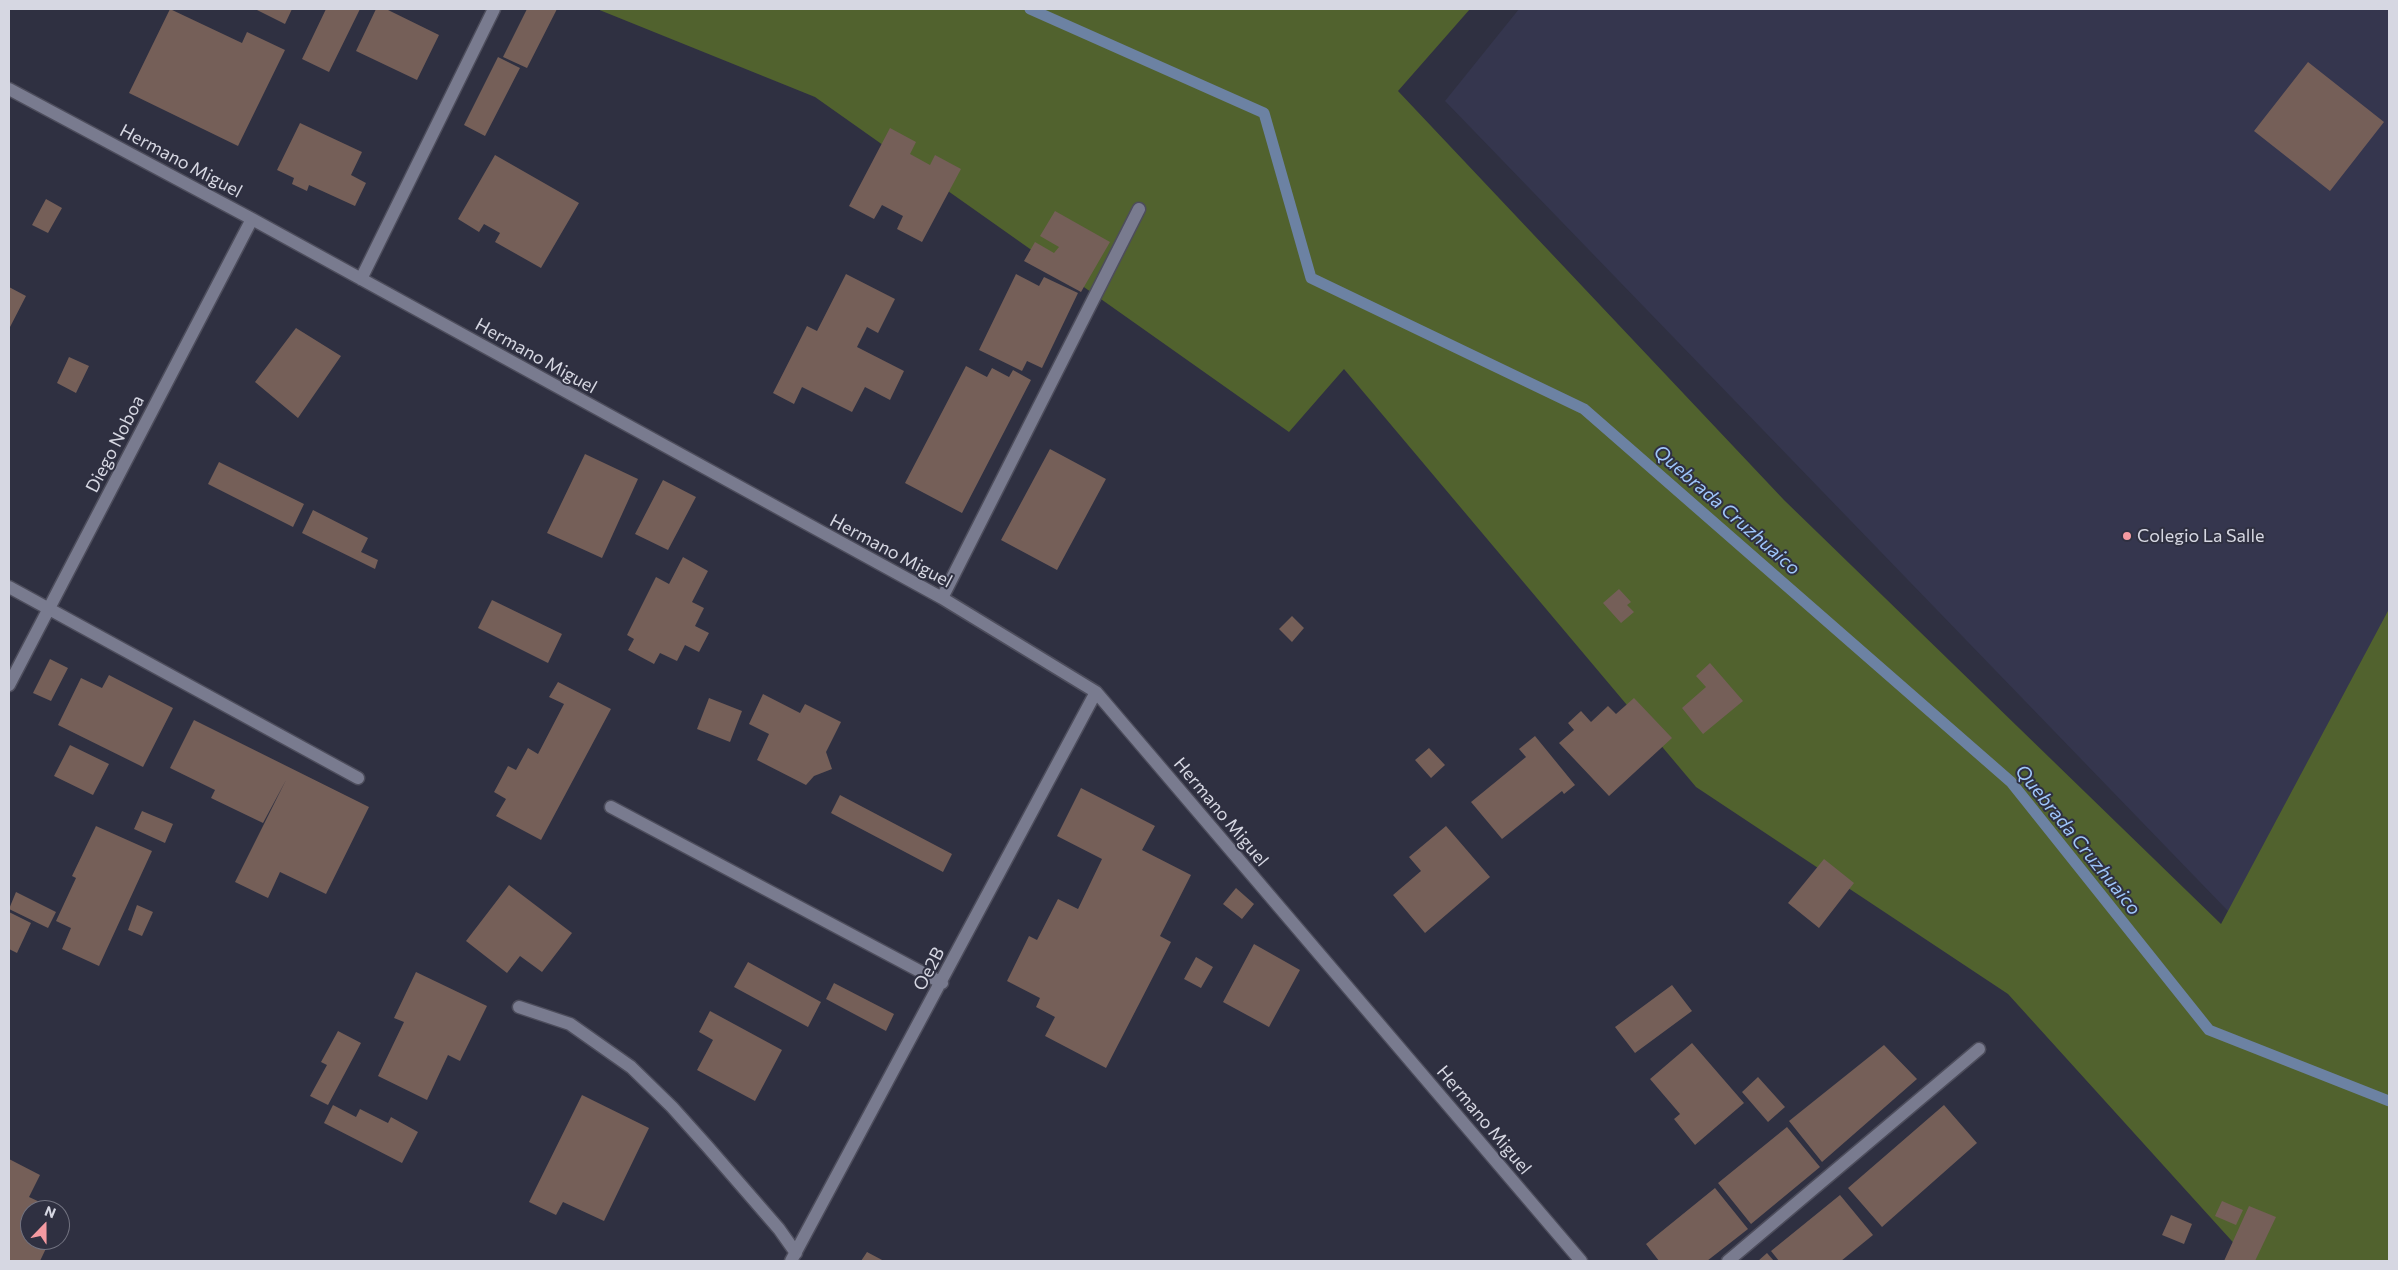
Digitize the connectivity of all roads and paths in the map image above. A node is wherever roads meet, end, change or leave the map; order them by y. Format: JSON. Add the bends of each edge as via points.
{"nodes":[{"id":1,"x":494,"y":9,"type":"edge"},
{"id":2,"x":9,"y":89,"type":"edge"},
{"id":3,"x":1139,"y":209,"type":"dead end"},
{"id":4,"x":252,"y":218,"type":"junction"},
{"id":5,"x":361,"y":279,"type":"junction"},
{"id":6,"x":9,"y":587,"type":"edge"},
{"id":7,"x":942,"y":598,"type":"junction"},
{"id":8,"x":49,"y":609,"type":"junction"},
{"id":9,"x":9,"y":685,"type":"edge"},
{"id":10,"x":1096,"y":692,"type":"junction"},
{"id":11,"x":358,"y":778,"type":"dead end"},
{"id":12,"x":611,"y":807,"type":"dead end"},
{"id":13,"x":942,"y":983,"type":"junction"},
{"id":14,"x":520,"y":1007,"type":"dead end"},
{"id":15,"x":1979,"y":1049,"type":"dead end"},
{"id":16,"x":794,"y":1257,"type":"edge"},
{"id":17,"x":1581,"y":1261,"type":"edge"},
{"id":18,"x":1728,"y":1261,"type":"edge"}],
"edges":[{"from":1,"to":5,"type":"street"},
{"from":2,"to":4,"type":"street","name":"Hermano Miguel"},
{"from":3,"to":7,"type":"street"},
{"from":4,"to":5,"type":"street","name":"Hermano Miguel"},
{"from":4,"to":8,"type":"street","name":"Diego Noboa"},
{"from":5,"to":7,"type":"street","name":"Hermano Miguel"},
{"from":6,"to":8,"type":"street"},
{"from":7,"to":10,"type":"street","name":"Hermano Miguel"},
{"from":8,"to":9,"type":"street","name":"Diego Noboa"},
{"from":8,"to":11,"type":"street"},
{"from":10,"to":13,"type":"street","name":"Oe2B"},
{"from":10,"to":17,"type":"street","name":"Hermano Miguel"},
{"from":12,"to":13,"type":"street"},
{"from":13,"to":16,"type":"street","name":"Oe2B"},
{"from":14,"to":16,"type":"street","via":[[570,1024],[631,1067],[672,1107],[779,1229]]},
{"from":15,"to":18,"type":"street"}]}
